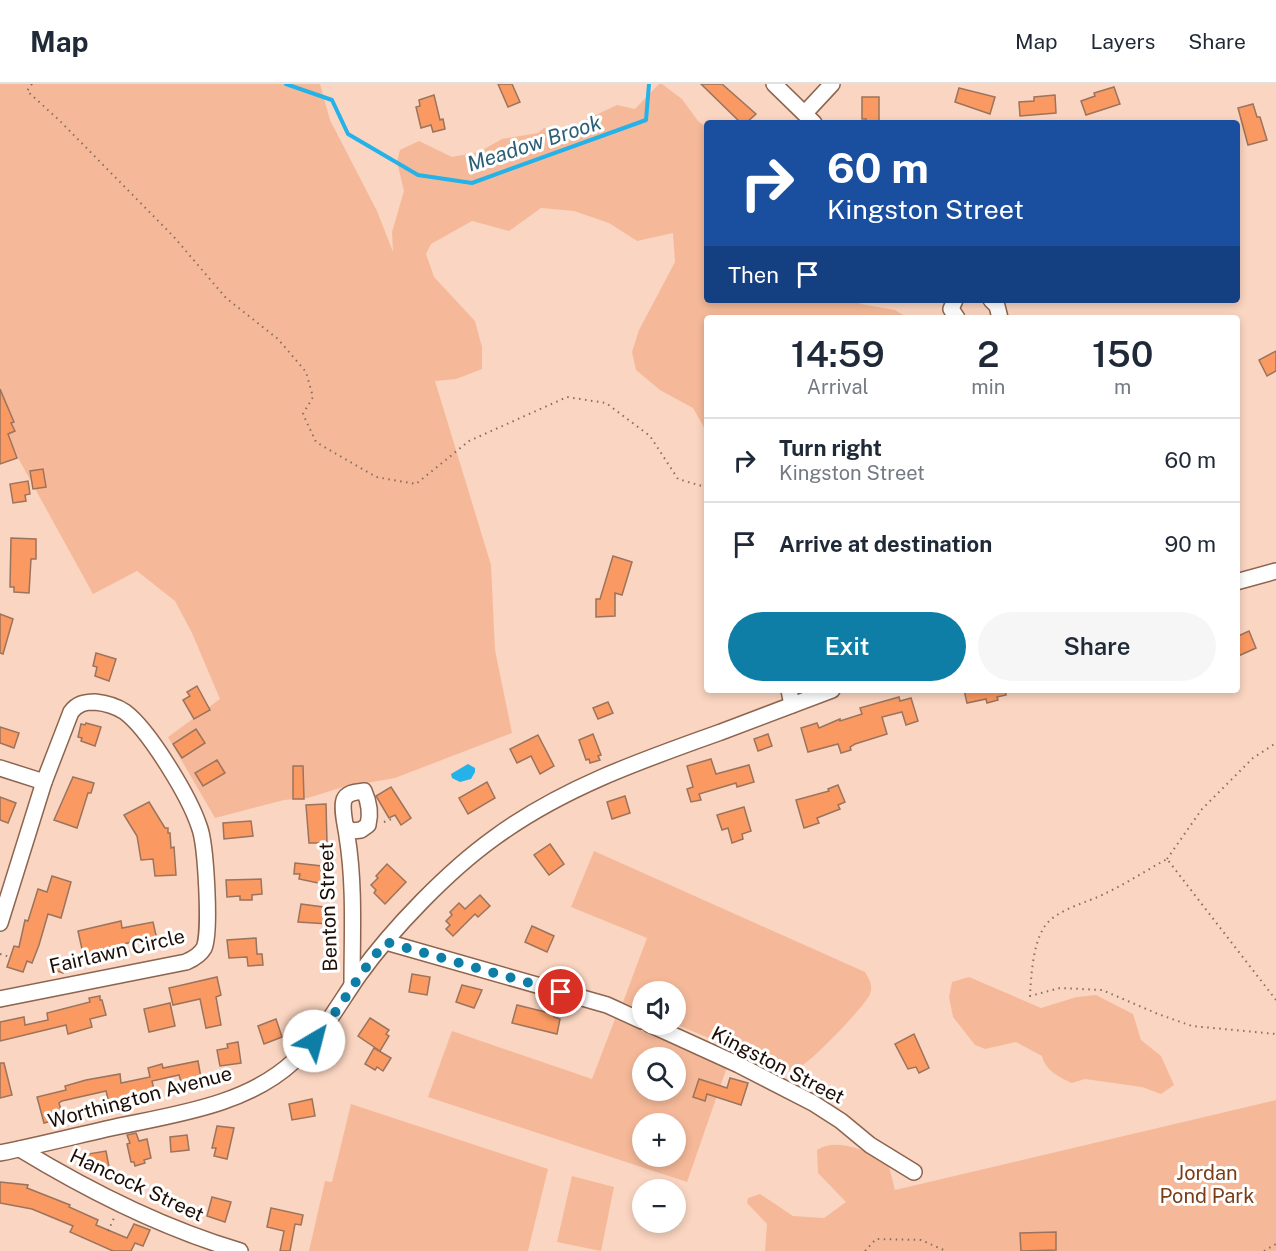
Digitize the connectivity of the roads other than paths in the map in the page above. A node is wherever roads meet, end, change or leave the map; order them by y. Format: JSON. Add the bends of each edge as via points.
{"nodes":[{"id":1,"x":774,"y":84,"type":"edge"},
{"id":2,"x":832,"y":84,"type":"edge"},
{"id":3,"x":810,"y":118,"type":"edge"},
{"id":4,"x":1276,"y":571,"type":"edge"},
{"id":5,"x":1240,"y":581,"type":"edge"},
{"id":6,"x":817,"y":693,"type":"edge"},
{"id":7,"x":791,"y":698,"type":"edge"},
{"id":8,"x":0,"y":768,"type":"edge"},
{"id":9,"x":44,"y":782,"type":"junction"},
{"id":10,"x":346,"y":827,"type":"dead end"},
{"id":11,"x":0,"y":923,"type":"edge"},
{"id":12,"x":386,"y":942,"type":"junction"},
{"id":13,"x":352,"y":985,"type":"junction"},
{"id":14,"x":0,"y":999,"type":"edge"},
{"id":15,"x":632,"y":1017,"type":"edge"},
{"id":16,"x":673,"y":1035,"type":"edge"},
{"id":17,"x":20,"y":1149,"type":"junction"},
{"id":18,"x":0,"y":1153,"type":"edge"},
{"id":19,"x":914,"y":1172,"type":"dead end"},
{"id":20,"x":240,"y":1251,"type":"edge"}],
"edges":[{"from":1,"to":3,"type":"street"},
{"from":2,"to":3,"type":"street"},
{"from":4,"to":5,"type":"street"},
{"from":6,"to":7,"type":"street","name":"Worthington Avenue"},
{"from":7,"to":12,"type":"street","name":"Worthington Avenue","via":[[541,807],[475,852]]},
{"from":8,"to":9,"type":"street"},
{"from":9,"to":11,"type":"street","name":"Fairlawn Circle"},
{"from":9,"to":14,"type":"street","name":"Fairlawn Circle","via":[[70,712],[76,706],[94,702],[110,705],[136,722],[177,782],[201,829],[207,887],[205,943],[201,952],[186,962]]},
{"from":10,"to":13,"type":"street","name":"Benton Street","via":[[352,868]]},
{"from":12,"to":13,"type":"street","name":"Worthington Avenue"},
{"from":12,"to":15,"type":"street","via":[[607,1005]]},
{"from":13,"to":17,"type":"street","name":"Worthington Avenue","via":[[314,1041],[261,1085],[177,1114]]},
{"from":16,"to":19,"type":"street","name":"Kingston Street","via":[[813,1102]]},
{"from":17,"to":18,"type":"street","name":"Worthington Avenue"},
{"from":17,"to":20,"type":"street","name":"Hancock Street","via":[[107,1198]]}]}
